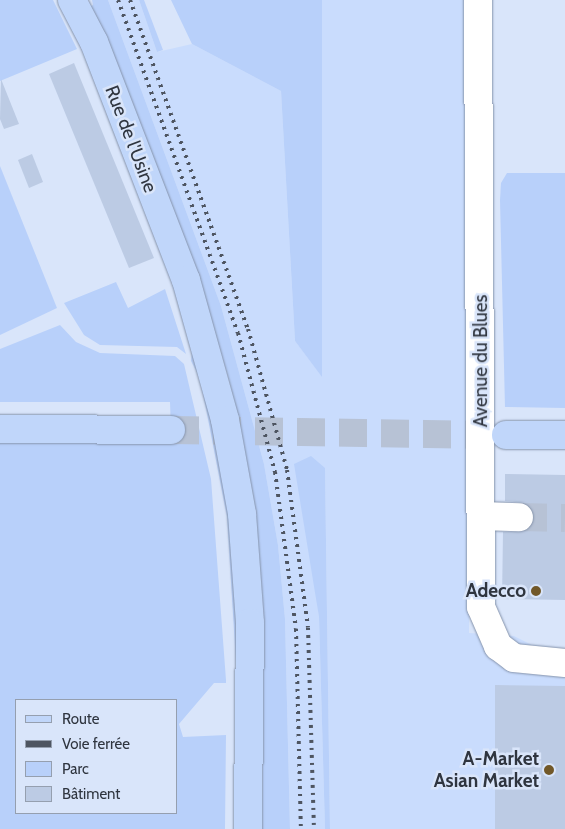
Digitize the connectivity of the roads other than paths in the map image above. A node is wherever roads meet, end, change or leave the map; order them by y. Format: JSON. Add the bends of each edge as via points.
{"nodes":[{"id":1,"x":72,"y":0,"type":"edge"},
{"id":2,"x":478,"y":0,"type":"edge"},
{"id":3,"x":0,"y":429,"type":"edge"},
{"id":4,"x":171,"y":430,"type":"tunnel mouth"},
{"id":5,"x":506,"y":435,"type":"tunnel mouth"},
{"id":6,"x":565,"y":435,"type":"edge"},
{"id":7,"x":481,"y":516,"type":"junction"},
{"id":8,"x":519,"y":517,"type":"tunnel mouth"},
{"id":9,"x":565,"y":663,"type":"edge"},
{"id":10,"x":248,"y":829,"type":"edge"}],
"edges":[{"from":1,"to":10,"type":"main road","name":"Rue de l'Usine","via":[[94,42],[186,280],[225,420],[242,514],[250,623]]},
{"from":2,"to":7,"type":"street","name":"Avenue du Blues"},
{"from":3,"to":4,"type":"main road"},
{"from":5,"to":6,"type":"main road"},
{"from":7,"to":8,"type":"street"},
{"from":7,"to":9,"type":"street","name":"Avenue du Blues","via":[[481,607],[487,629],[498,646],[514,658]]}]}
